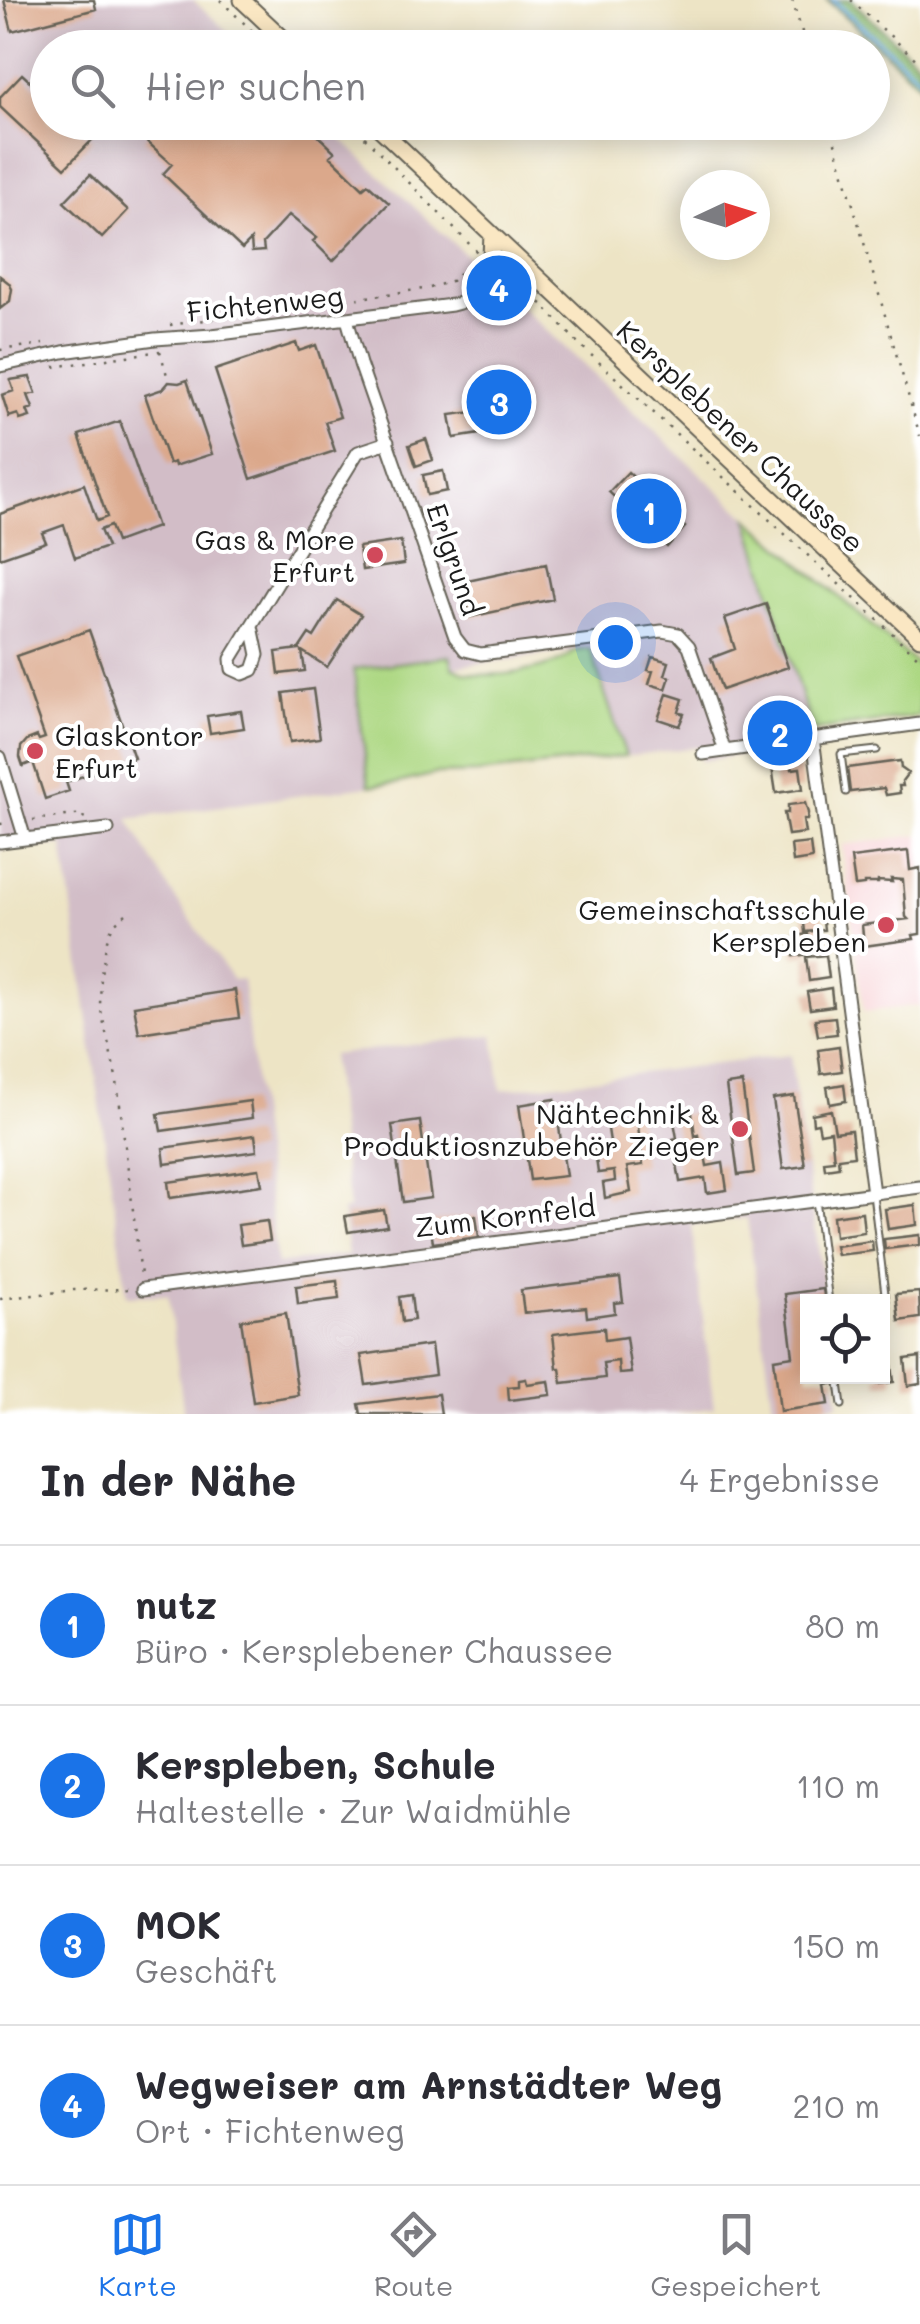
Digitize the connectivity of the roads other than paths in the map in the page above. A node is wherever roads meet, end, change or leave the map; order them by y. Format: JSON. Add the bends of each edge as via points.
{"nodes":[{"id":1,"x":242,"y":0,"type":"edge"},
{"id":2,"x":273,"y":30,"type":"edge"},
{"id":3,"x":392,"y":140,"type":"edge"},
{"id":4,"x":492,"y":235,"type":"junction"},
{"id":5,"x":528,"y":269,"type":"junction"},
{"id":6,"x":470,"y":300,"type":"junction"},
{"id":7,"x":347,"y":320,"type":"junction"},
{"id":8,"x":0,"y":366,"type":"edge"},
{"id":9,"x":388,"y":442,"type":"junction"},
{"id":10,"x":252,"y":626,"type":"dead end"},
{"id":11,"x":920,"y":638,"type":"edge"},
{"id":12,"x":920,"y":724,"type":"edge"},
{"id":13,"x":860,"y":732,"type":"junction"},
{"id":14,"x":814,"y":738,"type":"junction"},
{"id":15,"x":877,"y":750,"type":"dead end"},
{"id":16,"x":726,"y":751,"type":"junction"},
{"id":17,"x":862,"y":752,"type":"junction"},
{"id":18,"x":703,"y":754,"type":"dead end"},
{"id":19,"x":0,"y":757,"type":"edge"},
{"id":20,"x":846,"y":792,"type":"dead end"},
{"id":21,"x":108,"y":829,"type":"dead end"},
{"id":22,"x":25,"y":839,"type":"junction"},
{"id":23,"x":0,"y":842,"type":"edge"},
{"id":24,"x":920,"y":1187,"type":"edge"},
{"id":25,"x":873,"y":1193,"type":"junction"},
{"id":26,"x":816,"y":1200,"type":"junction"},
{"id":27,"x":143,"y":1289,"type":"road end"},
{"id":28,"x":827,"y":1294,"type":"edge"},
{"id":29,"x":885,"y":1294,"type":"edge"},
{"id":30,"x":839,"y":1384,"type":"edge"},
{"id":31,"x":842,"y":1405,"type":"dead end"}],
"edges":[{"from":1,"to":2,"type":"main road"},
{"from":3,"to":4,"type":"main road","name":"Kersplebener Chaussee"},
{"from":4,"to":5,"type":"main road","name":"Kersplebener Chaussee"},
{"from":4,"to":6,"type":"main road","via":[[490,273]]},
{"from":5,"to":6,"type":"street","name":"Fichtenweg"},
{"from":5,"to":11,"type":"main road","name":"Kersplebener Chaussee"},
{"from":6,"to":7,"type":"street","name":"Fichtenweg"},
{"from":7,"to":8,"type":"street","name":"Fichtenweg","via":[[154,339]]},
{"from":7,"to":9,"type":"street","name":"Erlgrund"},
{"from":9,"to":10,"type":"street","via":[[358,452]]},
{"from":9,"to":16,"type":"street","name":"Erlgrund","via":[[465,650],[481,654],[678,634],[689,646]]},
{"from":12,"to":13,"type":"street"},
{"from":13,"to":14,"type":"street"},
{"from":13,"to":17,"type":"lane"},
{"from":14,"to":16,"type":"street"},
{"from":14,"to":25,"type":"street"},
{"from":15,"to":17,"type":"lane"},
{"from":16,"to":18,"type":"street"},
{"from":17,"to":20,"type":"lane","via":[[841,754]]},
{"from":19,"to":22,"type":"street"},
{"from":21,"to":22,"type":"street"},
{"from":22,"to":23,"type":"street"},
{"from":24,"to":25,"type":"street","name":"Zum Kornfeld"},
{"from":25,"to":26,"type":"street","name":"Zum Kornfeld"},
{"from":25,"to":29,"type":"lane"},
{"from":26,"to":27,"type":"street","name":"Zum Kornfeld"},
{"from":26,"to":28,"type":"lane"},
{"from":30,"to":31,"type":"lane"}]}
